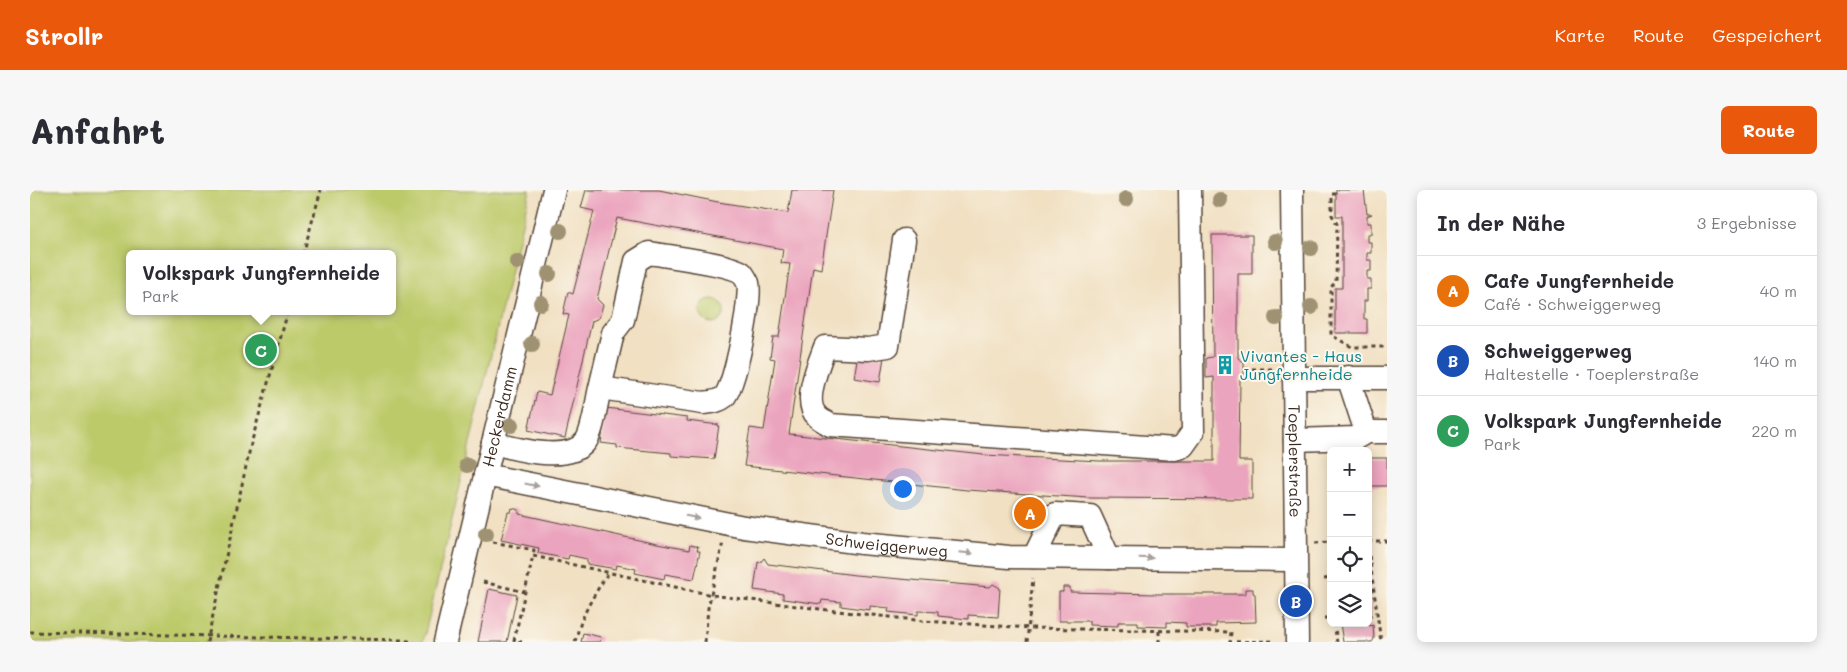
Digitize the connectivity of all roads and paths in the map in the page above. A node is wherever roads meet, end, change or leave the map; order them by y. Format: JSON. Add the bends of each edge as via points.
{"nodes":[{"id":1,"x":321,"y":190,"type":"edge"},
{"id":2,"x":554,"y":190,"type":"edge"},
{"id":3,"x":1190,"y":190,"type":"edge"},
{"id":4,"x":1292,"y":190,"type":"edge"},
{"id":5,"x":1336,"y":194,"type":"dead end"},
{"id":6,"x":904,"y":240,"type":"dead end"},
{"id":7,"x":304,"y":250,"type":"edge"},
{"id":8,"x":1330,"y":309,"type":"junction"},
{"id":9,"x":1335,"y":309,"type":"dead end"},
{"id":10,"x":287,"y":315,"type":"edge"},
{"id":11,"x":1387,"y":347,"type":"edge"},
{"id":12,"x":1244,"y":368,"type":"dead end"},
{"id":13,"x":1273,"y":369,"type":"dead end"},
{"id":14,"x":1294,"y":378,"type":"junction"},
{"id":15,"x":1348,"y":378,"type":"junction"},
{"id":16,"x":1387,"y":378,"type":"edge"},
{"id":17,"x":600,"y":388,"type":"junction"},
{"id":18,"x":1376,"y":432,"type":"edge"},
{"id":19,"x":1295,"y":440,"type":"junction"},
{"id":20,"x":493,"y":443,"type":"junction"},
{"id":21,"x":484,"y":476,"type":"junction"},
{"id":22,"x":727,"y":524,"type":"junction"},
{"id":23,"x":1372,"y":541,"type":"edge"},
{"id":24,"x":1387,"y":541,"type":"edge"},
{"id":25,"x":493,"y":542,"type":"dead end"},
{"id":26,"x":533,"y":556,"type":"junction"},
{"id":27,"x":1034,"y":557,"type":"junction"},
{"id":28,"x":1109,"y":558,"type":"junction"},
{"id":29,"x":1294,"y":560,"type":"junction"},
{"id":30,"x":609,"y":572,"type":"junction"},
{"id":31,"x":1372,"y":577,"type":"edge"},
{"id":32,"x":1324,"y":579,"type":"dead end"},
{"id":33,"x":1327,"y":579,"type":"edge"},
{"id":34,"x":483,"y":582,"type":"dead end"},
{"id":35,"x":525,"y":592,"type":"junction"},
{"id":36,"x":712,"y":594,"type":"junction"},
{"id":37,"x":1335,"y":627,"type":"edge"},
{"id":38,"x":1030,"y":628,"type":"junction"},
{"id":39,"x":1158,"y":631,"type":"junction"},
{"id":40,"x":30,"y":632,"type":"edge"},
{"id":41,"x":208,"y":636,"type":"junction"},
{"id":42,"x":514,"y":641,"type":"edge"},
{"id":43,"x":1297,"y":641,"type":"edge"},
{"id":44,"x":207,"y":642,"type":"edge"},
{"id":45,"x":414,"y":642,"type":"edge"},
{"id":46,"x":444,"y":642,"type":"edge"},
{"id":47,"x":522,"y":642,"type":"edge"},
{"id":48,"x":575,"y":642,"type":"edge"},
{"id":49,"x":705,"y":642,"type":"edge"},
{"id":50,"x":1026,"y":642,"type":"edge"},
{"id":51,"x":1159,"y":642,"type":"edge"},
{"id":52,"x":1229,"y":642,"type":"edge"},
{"id":53,"x":1337,"y":642,"type":"edge"},
{"id":54,"x":1381,"y":642,"type":"edge"}],
"edges":[{"from":1,"to":7,"type":"path"},
{"from":2,"to":20,"type":"street","name":"Heckerdamm"},
{"from":3,"to":6,"type":"street","via":[[1192,432],[1183,446],[1175,448],[830,425],[815,415],[810,401],[825,347],[868,349],[888,346]]},
{"from":4,"to":14,"type":"street","name":"Toeplerstraße"},
{"from":5,"to":8,"type":"path","via":[[1332,194],[1332,215],[1339,237],[1338,266],[1336,282],[1330,287]]},
{"from":8,"to":9,"type":"path"},
{"from":8,"to":11,"type":"path","via":[[1331,335],[1352,347]]},
{"from":10,"to":41,"type":"path","via":[[251,444]]},
{"from":12,"to":13,"type":"path"},
{"from":14,"to":15,"type":"street"},
{"from":14,"to":19,"type":"street","name":"Toeplerstraße"},
{"from":15,"to":16,"type":"street"},
{"from":15,"to":18,"type":"street"},
{"from":17,"to":17,"type":"street","via":[[703,403],[725,397],[742,342],[748,284],[742,273],[728,267],[649,253],[636,261],[623,320],[613,333]]},
{"from":17,"to":20,"type":"street","via":[[587,440],[576,449],[557,453],[524,451]]},
{"from":18,"to":19,"type":"street","via":[[1356,438]]},
{"from":19,"to":29,"type":"street","name":"Toeplerstraße"},
{"from":20,"to":21,"type":"street","name":"Heckerdamm"},
{"from":21,"to":22,"type":"street","name":"Schweiggerweg","one_way":true},
{"from":21,"to":46,"type":"street","name":"Heckerdamm"},
{"from":22,"to":27,"type":"street","name":"Schweiggerweg","one_way":true,"via":[[862,543]]},
{"from":22,"to":36,"type":"path"},
{"from":23,"to":24,"type":"path"},
{"from":25,"to":26,"type":"path","via":[[534,550]]},
{"from":26,"to":30,"type":"path"},
{"from":26,"to":35,"type":"path"},
{"from":27,"to":28,"type":"street","name":"Schweiggerweg"},
{"from":27,"to":28,"type":"street","via":[[1055,514],[1090,516]]},
{"from":27,"to":38,"type":"path"},
{"from":28,"to":29,"type":"street","name":"Schweiggerweg","one_way":true},
{"from":29,"to":43,"type":"street","name":"Toeplerstraße"},
{"from":30,"to":36,"type":"path"},
{"from":30,"to":48,"type":"path","via":[[592,598],[578,627]]},
{"from":31,"to":54,"type":"path"},
{"from":32,"to":33,"type":"path"},
{"from":34,"to":35,"type":"path"},
{"from":35,"to":42,"type":"path"},
{"from":36,"to":38,"type":"path","via":[[924,621]]},
{"from":36,"to":49,"type":"path"},
{"from":37,"to":53,"type":"path"},
{"from":38,"to":39,"type":"path"},
{"from":38,"to":50,"type":"path"},
{"from":39,"to":51,"type":"path"},
{"from":39,"to":52,"type":"path","via":[[1231,632]]},
{"from":40,"to":41,"type":"path"},
{"from":41,"to":44,"type":"path"},
{"from":41,"to":45,"type":"path"},
{"from":42,"to":47,"type":"path"},
{"from":43,"to":52,"type":"path"}]}
